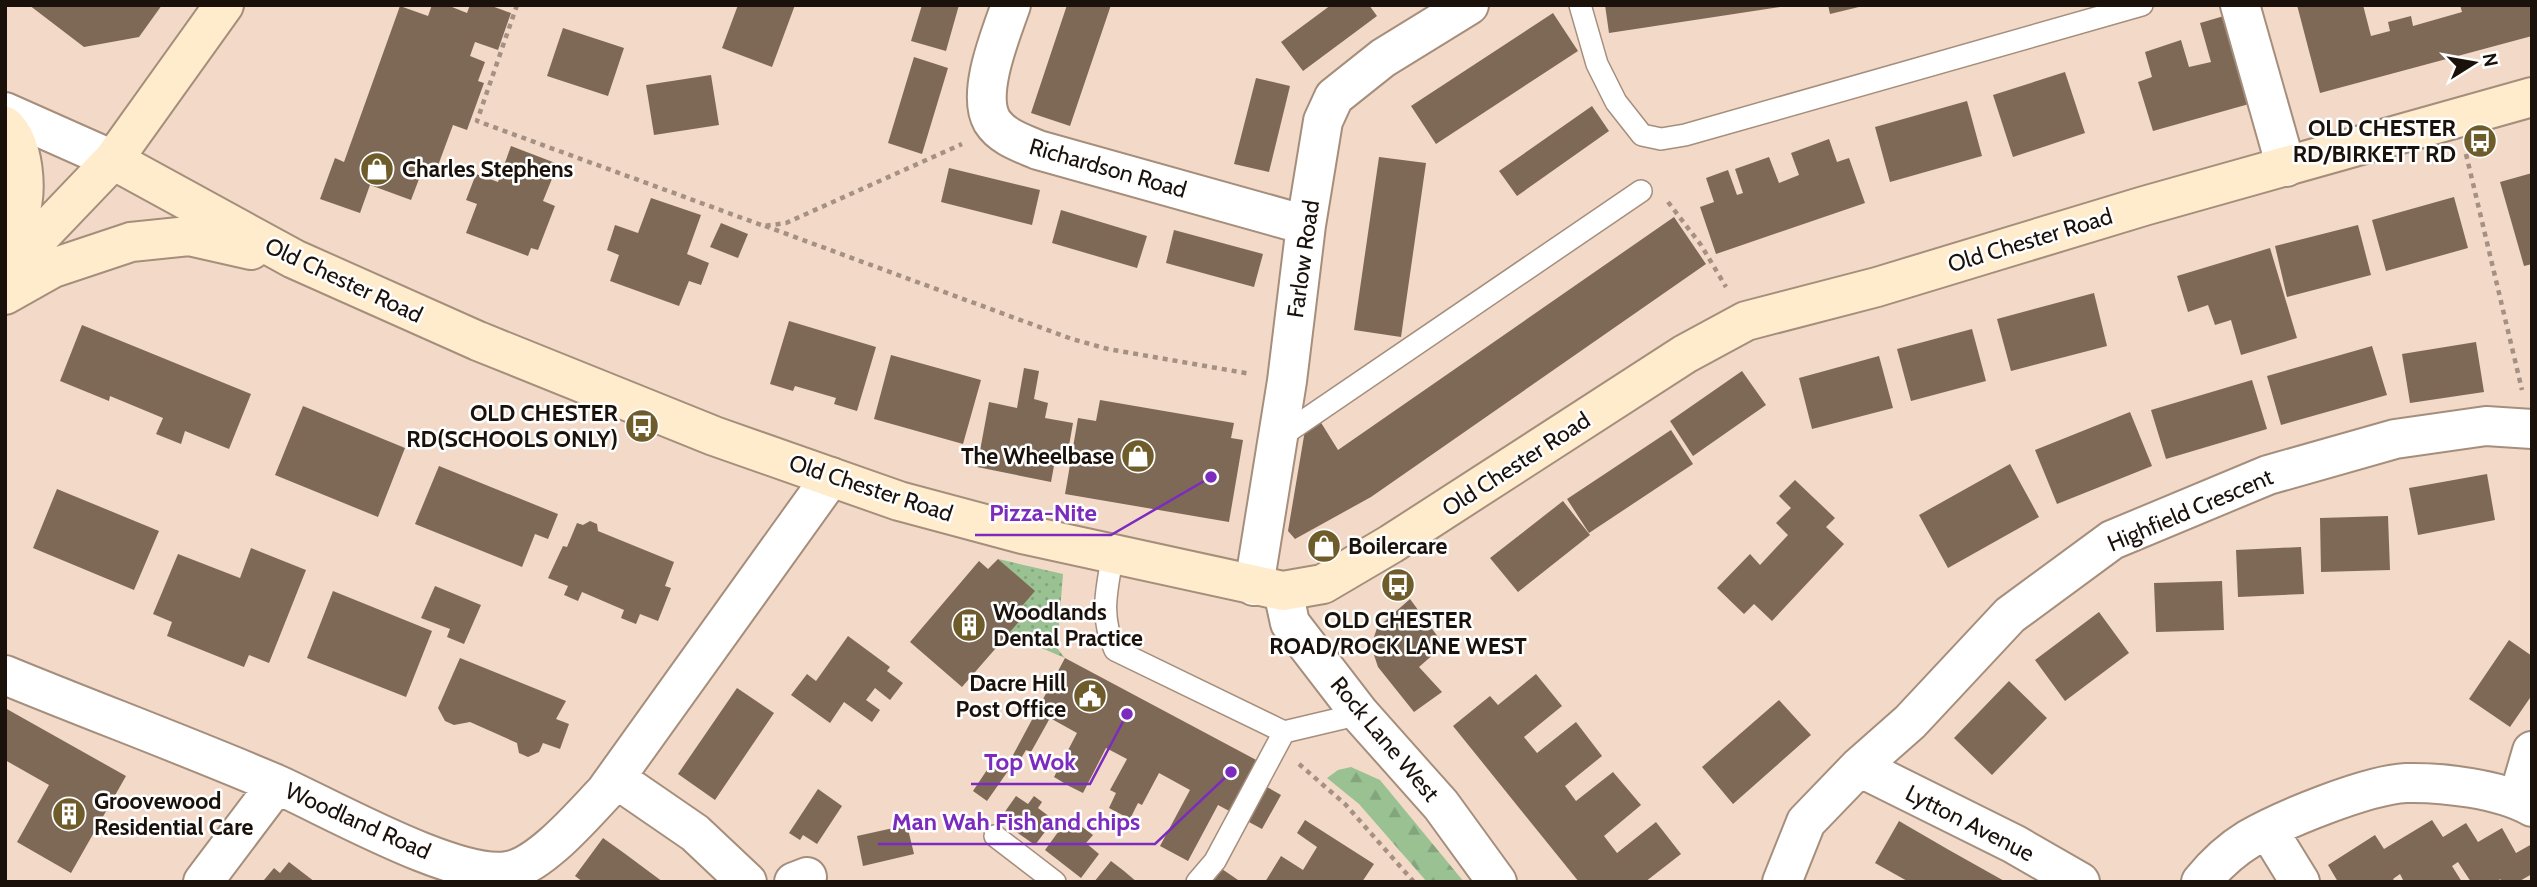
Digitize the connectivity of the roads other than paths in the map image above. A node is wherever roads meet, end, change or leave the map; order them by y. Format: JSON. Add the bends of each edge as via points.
{"nodes":[{"id":1,"x":224,"y":5,"type":"edge"},
{"id":2,"x":1011,"y":5,"type":"edge"},
{"id":3,"x":1469,"y":5,"type":"edge"},
{"id":4,"x":1580,"y":5,"type":"edge"},
{"id":5,"x":2143,"y":5,"type":"edge"},
{"id":6,"x":2240,"y":5,"type":"edge"},
{"id":7,"x":2532,"y":97,"type":"edge"},
{"id":8,"x":5,"y":112,"type":"edge"},
{"id":9,"x":5,"y":126,"type":"edge"},
{"id":10,"x":113,"y":160,"type":"junction"},
{"id":11,"x":2286,"y":167,"type":"junction"},
{"id":12,"x":1641,"y":191,"type":"road end"},
{"id":13,"x":1306,"y":225,"type":"junction"},
{"id":14,"x":5,"y":239,"type":"edge"},
{"id":15,"x":294,"y":259,"type":"junction"},
{"id":16,"x":5,"y":273,"type":"edge"},
{"id":17,"x":5,"y":295,"type":"edge"},
{"id":18,"x":2531,"y":429,"type":"edge"},
{"id":19,"x":1277,"y":439,"type":"junction"},
{"id":20,"x":831,"y":477,"type":"junction"},
{"id":21,"x":1113,"y":553,"type":"junction"},
{"id":22,"x":1268,"y":589,"type":"junction"},
{"id":23,"x":5,"y":675,"type":"edge"},
{"id":24,"x":1360,"y":714,"type":"junction"},
{"id":25,"x":1280,"y":739,"type":"junction"},
{"id":26,"x":2532,"y":751,"type":"edge"},
{"id":27,"x":1859,"y":767,"type":"junction"},
{"id":28,"x":615,"y":778,"type":"junction"},
{"id":29,"x":276,"y":785,"type":"junction"},
{"id":30,"x":2525,"y":803,"type":"edge"},
{"id":31,"x":2268,"y":830,"type":"junction"},
{"id":32,"x":995,"y":836,"type":"dead end"},
{"id":33,"x":203,"y":882,"type":"edge"},
{"id":34,"x":747,"y":882,"type":"edge"},
{"id":35,"x":1055,"y":882,"type":"edge"},
{"id":36,"x":1198,"y":882,"type":"edge"},
{"id":37,"x":1497,"y":882,"type":"edge"},
{"id":38,"x":1782,"y":882,"type":"edge"},
{"id":39,"x":2080,"y":882,"type":"edge"},
{"id":40,"x":2201,"y":882,"type":"edge"},
{"id":41,"x":2300,"y":882,"type":"edge"}],
"edges":[{"from":1,"to":10,"type":"main road"},
{"from":2,"to":13,"type":"street","name":"Richardson Road","via":[[994,54],[986,102],[991,119],[1011,138],[1038,150]]},
{"from":3,"to":13,"type":"street","name":"Farlow Road","via":[[1383,58],[1334,97],[1323,121]]},
{"from":4,"to":5,"type":"lane","via":[[1597,64],[1616,102],[1642,135],[1661,139]]},
{"from":6,"to":11,"type":"street"},
{"from":7,"to":11,"type":"main road","name":"Old Chester Road"},
{"from":8,"to":10,"type":"street"},
{"from":9,"to":14,"type":"main road","via":[[21,156],[24,178],[19,214]]},
{"from":10,"to":15,"type":"main road","name":"Old Chester Road"},
{"from":10,"to":16,"type":"main road"},
{"from":11,"to":22,"type":"main road","name":"Old Chester Road","via":[[1746,321],[1685,354],[1323,584]]},
{"from":12,"to":19,"type":"lane"},
{"from":13,"to":19,"type":"street","name":"Farlow Road"},
{"from":15,"to":17,"type":"main road","via":[[189,236],[131,242],[53,268]]},
{"from":15,"to":20,"type":"main road","name":"Old Chester Road","via":[[490,346]]},
{"from":18,"to":27,"type":"street","name":"Highfield Crescent","via":[[2486,426],[2395,439],[2268,475],[2112,540],[2010,615],[1910,722]]},
{"from":19,"to":22,"type":"street","name":"Farlow Road"},
{"from":20,"to":21,"type":"main road","name":"Old Chester Road","via":[[899,501]]},
{"from":20,"to":28,"type":"street","name":"Woodland Road"},
{"from":21,"to":22,"type":"main road","name":"Old Chester Road"},
{"from":21,"to":25,"type":"lane","via":[[1105,603],[1106,630],[1115,650]]},
{"from":22,"to":24,"type":"street","name":"Rock Lane West"},
{"from":23,"to":29,"type":"street","name":"Woodland Road"},
{"from":24,"to":25,"type":"lane"},
{"from":24,"to":37,"type":"street","name":"Rock Lane West","via":[[1441,805]]},
{"from":25,"to":36,"type":"lane","via":[[1215,861]]},
{"from":26,"to":30,"type":"street"},
{"from":27,"to":38,"type":"street","name":"Highfield Crescent","via":[[1806,822]]},
{"from":27,"to":39,"type":"street","name":"Lytton Avenue"},
{"from":28,"to":29,"type":"street","name":"Woodland Road","via":[[567,833],[509,872],[475,871]]},
{"from":28,"to":34,"type":"street","via":[[695,833]]},
{"from":29,"to":33,"type":"street"},
{"from":30,"to":31,"type":"street","via":[[2456,786],[2404,783],[2359,793]]},
{"from":31,"to":40,"type":"street","via":[[2247,840]]},
{"from":31,"to":41,"type":"street"},
{"from":32,"to":35,"type":"lane"}]}
